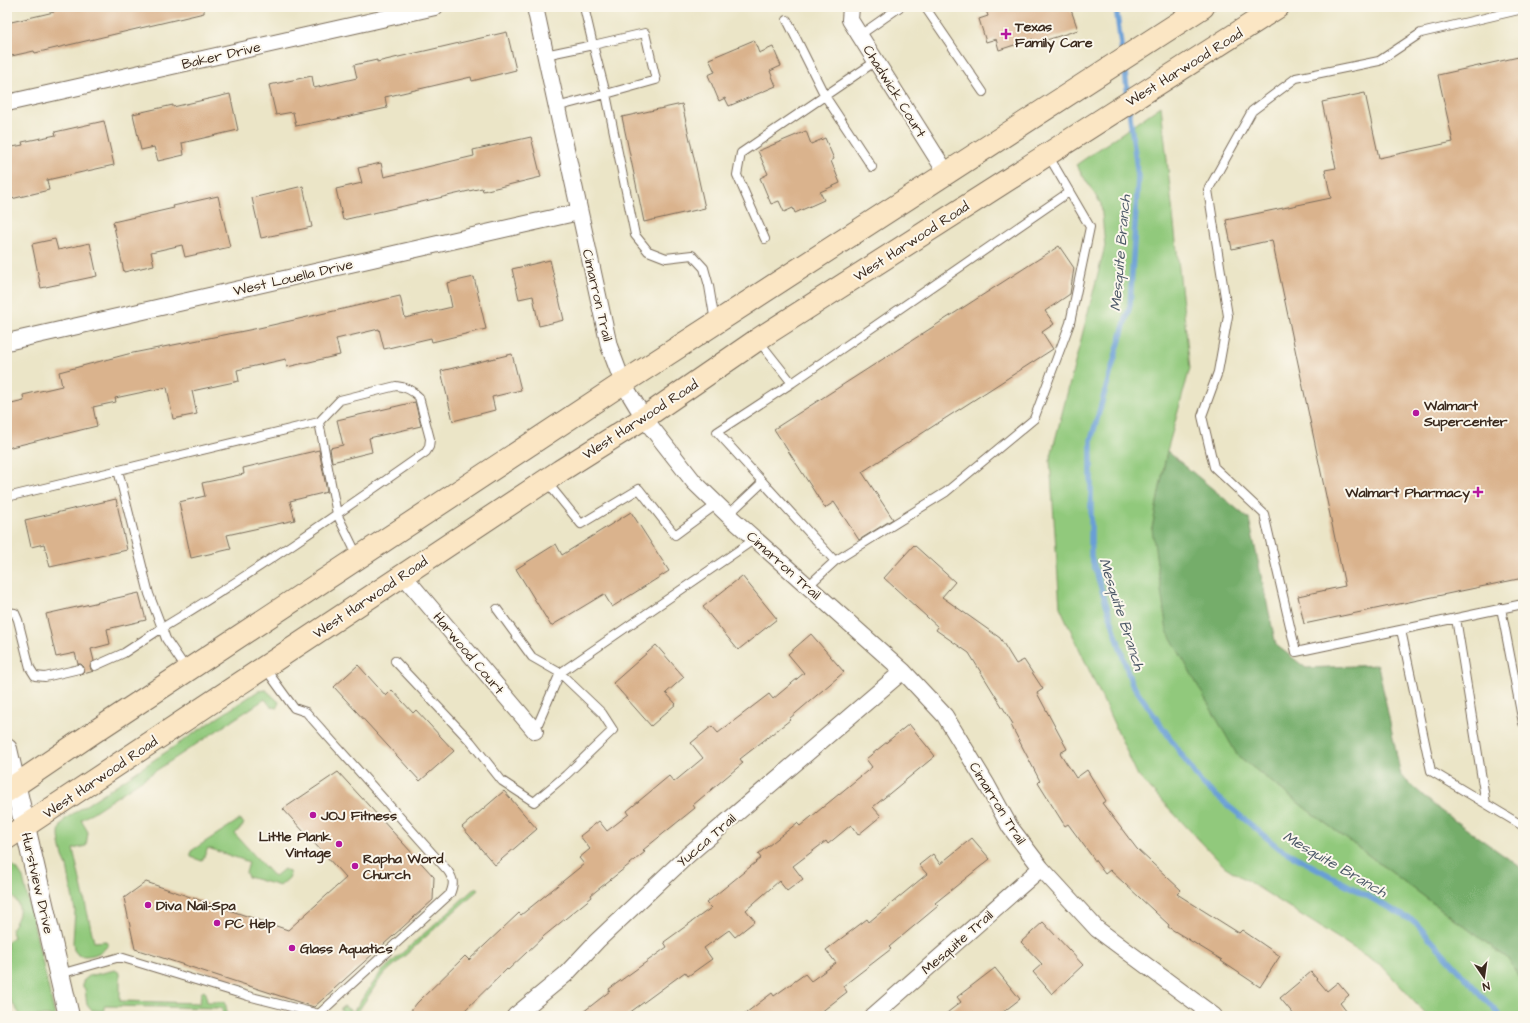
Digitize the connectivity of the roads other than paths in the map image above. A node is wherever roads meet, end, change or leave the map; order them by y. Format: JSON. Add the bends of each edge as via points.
{"nodes":[{"id":1,"x":435,"y":7,"type":"edge"},
{"id":2,"x":535,"y":7,"type":"edge"},
{"id":3,"x":584,"y":7,"type":"edge"},
{"id":4,"x":851,"y":7,"type":"edge"},
{"id":5,"x":900,"y":7,"type":"edge"},
{"id":6,"x":925,"y":7,"type":"edge"},
{"id":7,"x":1203,"y":7,"type":"edge"},
{"id":8,"x":1278,"y":7,"type":"edge"},
{"id":9,"x":1523,"y":9,"type":"edge"},
{"id":10,"x":787,"y":20,"type":"dead end"},
{"id":11,"x":860,"y":35,"type":"junction"},
{"id":12,"x":593,"y":45,"type":"junction"},
{"id":13,"x":545,"y":55,"type":"junction"},
{"id":14,"x":876,"y":61,"type":"junction"},
{"id":15,"x":983,"y":92,"type":"dead end"},
{"id":16,"x":606,"y":94,"type":"junction"},
{"id":17,"x":825,"y":96,"type":"junction"},
{"id":18,"x":7,"y":103,"type":"edge"},
{"id":19,"x":556,"y":107,"type":"junction"},
{"id":20,"x":1047,"y":154,"type":"junction"},
{"id":21,"x":872,"y":167,"type":"dead end"},
{"id":22,"x":947,"y":174,"type":"junction"},
{"id":23,"x":1069,"y":192,"type":"junction"},
{"id":24,"x":579,"y":212,"type":"junction"},
{"id":25,"x":765,"y":239,"type":"dead end"},
{"id":26,"x":715,"y":324,"type":"junction"},
{"id":27,"x":757,"y":340,"type":"junction"},
{"id":28,"x":7,"y":342,"type":"edge"},
{"id":29,"x":624,"y":383,"type":"junction"},
{"id":30,"x":792,"y":383,"type":"junction"},
{"id":31,"x":644,"y":418,"type":"junction"},
{"id":32,"x":319,"y":422,"type":"junction"},
{"id":33,"x":118,"y":470,"type":"junction"},
{"id":34,"x":546,"y":480,"type":"junction"},
{"id":35,"x":763,"y":482,"type":"junction"},
{"id":36,"x":7,"y":497,"type":"edge"},
{"id":37,"x":717,"y":504,"type":"junction"},
{"id":38,"x":337,"y":514,"type":"junction"},
{"id":39,"x":728,"y":515,"type":"junction"},
{"id":40,"x":755,"y":539,"type":"junction"},
{"id":41,"x":358,"y":558,"type":"junction"},
{"id":42,"x":835,"y":561,"type":"junction"},
{"id":43,"x":403,"y":575,"type":"junction"},
{"id":44,"x":808,"y":586,"type":"junction"},
{"id":45,"x":1523,"y":604,"type":"edge"},
{"id":46,"x":1501,"y":608,"type":"junction"},
{"id":47,"x":497,"y":609,"type":"dead end"},
{"id":48,"x":7,"y":612,"type":"edge"},
{"id":49,"x":1456,"y":618,"type":"junction"},
{"id":50,"x":162,"y":628,"type":"junction"},
{"id":51,"x":1401,"y":630,"type":"junction"},
{"id":52,"x":395,"y":661,"type":"dead end"},
{"id":53,"x":95,"y":666,"type":"dead end"},
{"id":54,"x":264,"y":668,"type":"junction"},
{"id":55,"x":79,"y":670,"type":"dead end"},
{"id":56,"x":187,"y":671,"type":"junction"},
{"id":57,"x":903,"y":671,"type":"junction"},
{"id":58,"x":560,"y":673,"type":"junction"},
{"id":59,"x":1523,"y":723,"type":"edge"},
{"id":60,"x":534,"y":730,"type":"joint"},
{"id":61,"x":7,"y":749,"type":"edge"},
{"id":62,"x":11,"y":789,"type":"edge"},
{"id":63,"x":1486,"y":804,"type":"junction"},
{"id":64,"x":25,"y":826,"type":"junction"},
{"id":65,"x":1523,"y":826,"type":"edge"},
{"id":66,"x":7,"y":838,"type":"edge"},
{"id":67,"x":1040,"y":868,"type":"junction"},
{"id":68,"x":59,"y":974,"type":"junction"},
{"id":69,"x":69,"y":1016,"type":"edge"},
{"id":70,"x":515,"y":1016,"type":"edge"},
{"id":71,"x":873,"y":1016,"type":"edge"},
{"id":72,"x":1214,"y":1016,"type":"edge"}],
"edges":[{"from":1,"to":18,"type":"street","name":"Baker Drive"},
{"from":2,"to":13,"type":"street","name":"Cimarron Trail"},
{"from":3,"to":12,"type":"lane"},
{"from":4,"to":11,"type":"street","name":"Chadwick Court","via":[[850,20]]},
{"from":5,"to":11,"type":"lane"},
{"from":6,"to":15,"type":"lane"},
{"from":7,"to":22,"type":"main road"},
{"from":8,"to":20,"type":"main road","name":"West Harwood Road"},
{"from":9,"to":51,"type":"lane","via":[[1420,34],[1379,61],[1296,78],[1252,111],[1208,190],[1228,316],[1218,372],[1202,416],[1214,467],[1264,514],[1296,652]]},
{"from":10,"to":17,"type":"lane"},
{"from":11,"to":14,"type":"street","name":"Chadwick Court"},
{"from":12,"to":13,"type":"lane"},
{"from":12,"to":16,"type":"lane"},
{"from":12,"to":16,"type":"lane","via":[[645,33],[656,80]]},
{"from":13,"to":19,"type":"street","name":"Cimarron Trail"},
{"from":14,"to":17,"type":"lane"},
{"from":14,"to":22,"type":"street","name":"Chadwick Court"},
{"from":16,"to":19,"type":"lane"},
{"from":16,"to":26,"type":"lane","via":[[636,235],[648,251],[666,258],[692,255],[704,268]]},
{"from":17,"to":21,"type":"lane"},
{"from":17,"to":25,"type":"lane","via":[[741,153],[736,175]]},
{"from":19,"to":24,"type":"street","name":"Cimarron Trail"},
{"from":20,"to":23,"type":"lane"},
{"from":20,"to":27,"type":"main road","name":"West Harwood Road"},
{"from":22,"to":26,"type":"main road"},
{"from":23,"to":30,"type":"lane"},
{"from":23,"to":42,"type":"lane","via":[[1090,227],[1070,323],[1034,419],[946,492]]},
{"from":24,"to":28,"type":"street","name":"West Louella Drive"},
{"from":24,"to":29,"type":"street","name":"Cimarron Trail","via":[[609,346]]},
{"from":26,"to":29,"type":"main road"},
{"from":27,"to":30,"type":"lane"},
{"from":27,"to":31,"type":"main road","name":"West Harwood Road"},
{"from":29,"to":31,"type":"street","name":"Cimarron Trail"},
{"from":29,"to":41,"type":"main road"},
{"from":30,"to":35,"type":"lane","via":[[717,432]]},
{"from":31,"to":34,"type":"main road","name":"West Harwood Road"},
{"from":31,"to":37,"type":"street","name":"Cimarron Trail","via":[[694,482]]},
{"from":32,"to":33,"type":"lane"},
{"from":32,"to":38,"type":"lane"},
{"from":32,"to":38,"type":"lane","via":[[340,400],[396,386],[405,387],[419,397],[430,439],[426,452]]},
{"from":33,"to":36,"type":"lane"},
{"from":33,"to":50,"type":"lane","via":[[149,594]]},
{"from":34,"to":37,"type":"lane","via":[[581,524],[639,489],[675,536]]},
{"from":34,"to":43,"type":"main road","name":"West Harwood Road"},
{"from":35,"to":39,"type":"lane"},
{"from":35,"to":42,"type":"lane"},
{"from":37,"to":39,"type":"street","name":"Cimarron Trail"},
{"from":38,"to":41,"type":"lane"},
{"from":38,"to":50,"type":"lane"},
{"from":39,"to":40,"type":"street","name":"Cimarron Trail"},
{"from":40,"to":44,"type":"street","name":"Cimarron Trail"},
{"from":40,"to":58,"type":"lane"},
{"from":41,"to":56,"type":"main road"},
{"from":42,"to":44,"type":"lane"},
{"from":43,"to":54,"type":"main road","name":"West Harwood Road"},
{"from":43,"to":60,"type":"street","name":"Harwood Court"},
{"from":44,"to":57,"type":"street","name":"Cimarron Trail"},
{"from":45,"to":46,"type":"lane"},
{"from":46,"to":49,"type":"lane"},
{"from":46,"to":59,"type":"lane"},
{"from":47,"to":58,"type":"lane","via":[[532,657]]},
{"from":48,"to":55,"type":"lane","via":[[15,613],[30,668],[35,676],[45,677]]},
{"from":49,"to":51,"type":"lane"},
{"from":49,"to":63,"type":"lane"},
{"from":50,"to":53,"type":"lane","via":[[124,654]]},
{"from":50,"to":56,"type":"lane","via":[[166,639]]},
{"from":51,"to":63,"type":"lane","via":[[1431,771]]},
{"from":52,"to":58,"type":"lane","via":[[471,742],[502,781],[534,802],[613,730],[602,713]]},
{"from":54,"to":64,"type":"main road","name":"West Harwood Road"},
{"from":54,"to":68,"type":"lane","via":[[294,708],[306,712],[448,871],[453,878],[454,886],[450,894],[319,1014],[248,996],[120,957]]},
{"from":56,"to":62,"type":"main road"},
{"from":57,"to":67,"type":"street","name":"Cimarron Trail","via":[[945,716],[1010,827]]},
{"from":57,"to":70,"type":"street","name":"Yucca Trail","via":[[688,855],[566,974]]},
{"from":58,"to":60,"type":"lane"},
{"from":61,"to":62,"type":"street","name":"Hurstview Drive"},
{"from":62,"to":64,"type":"street","name":"Hurstview Drive"},
{"from":63,"to":65,"type":"lane"},
{"from":64,"to":66,"type":"main road","name":"West Harwood Road"},
{"from":64,"to":68,"type":"street","name":"Hurstview Drive"},
{"from":67,"to":71,"type":"street","name":"Mesquite Trail"},
{"from":67,"to":72,"type":"street","name":"Cimarron Trail","via":[[1097,928]]},
{"from":68,"to":69,"type":"street","name":"Hurstview Drive"}]}
